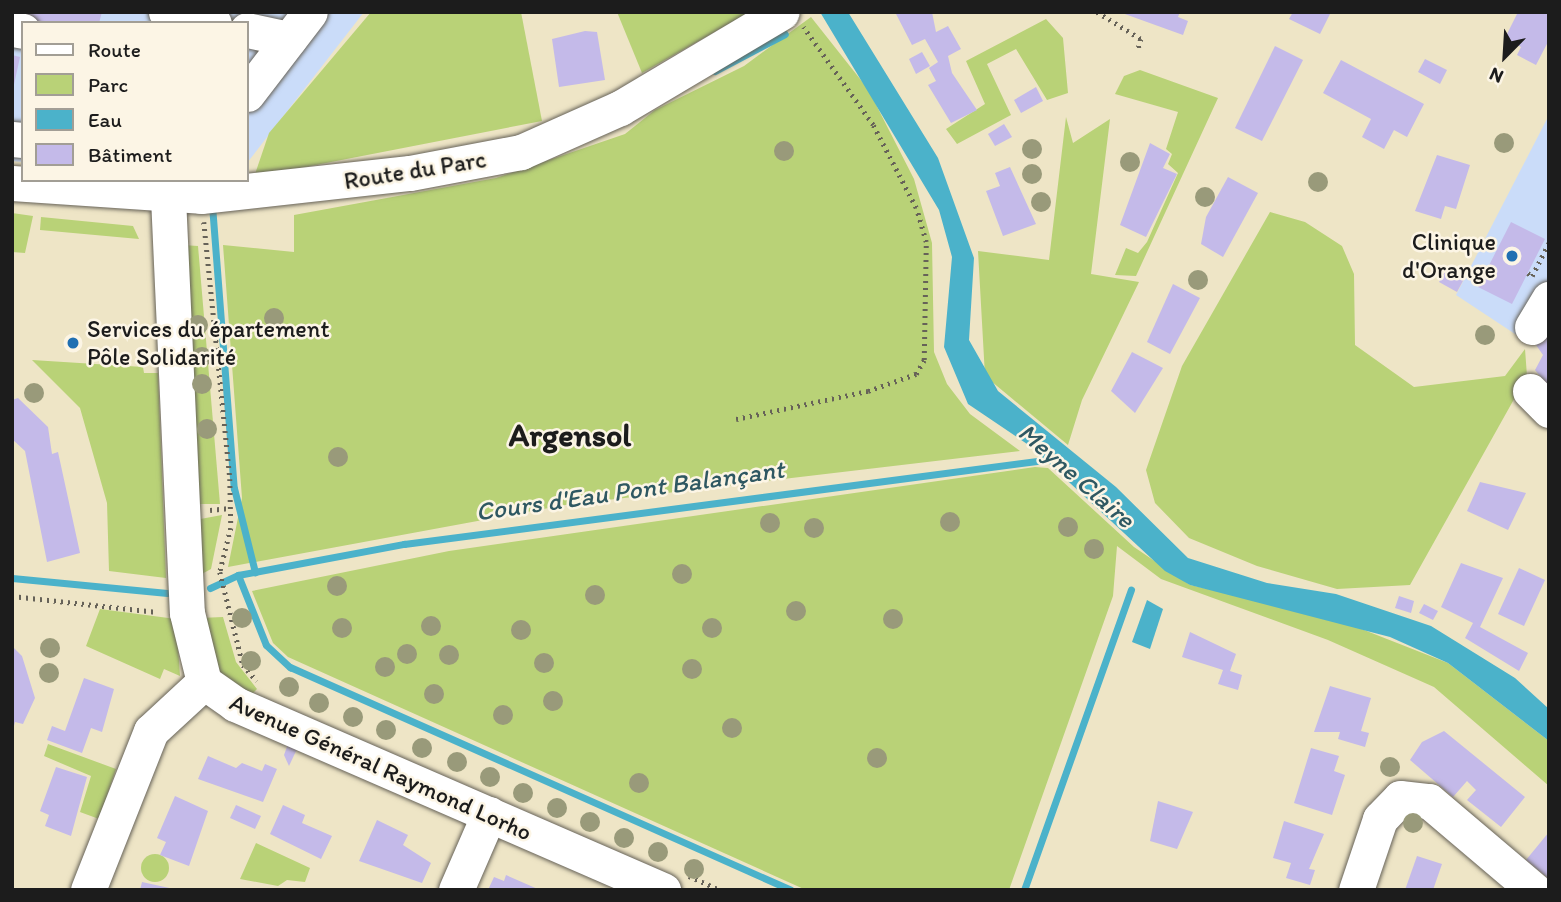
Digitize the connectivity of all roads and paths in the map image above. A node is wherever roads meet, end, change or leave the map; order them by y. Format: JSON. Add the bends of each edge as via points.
{"nodes":[{"id":1,"x":166,"y":12,"type":"edge"},
{"id":2,"x":310,"y":12,"type":"edge"},
{"id":3,"x":1097,"y":12,"type":"edge"},
{"id":4,"x":791,"y":17,"type":"edge"},
{"id":5,"x":205,"y":21,"type":"edge"},
{"id":6,"x":248,"y":30,"type":"edge"},
{"id":7,"x":289,"y":39,"type":"junction"},
{"id":8,"x":1138,"y":50,"type":"dead end"},
{"id":9,"x":248,"y":93,"type":"edge"},
{"id":10,"x":12,"y":183,"type":"edge"},
{"id":11,"x":167,"y":197,"type":"junction"},
{"id":12,"x":206,"y":237,"type":"dead end"},
{"id":13,"x":1549,"y":243,"type":"edge"},
{"id":14,"x":1538,"y":301,"type":"edge"},
{"id":15,"x":736,"y":419,"type":"dead end"},
{"id":16,"x":12,"y":596,"type":"edge"},
{"id":17,"x":231,"y":609,"type":"dead end"},
{"id":18,"x":173,"y":613,"type":"dead end"},
{"id":19,"x":204,"y":682,"type":"junction"},
{"id":20,"x":489,"y":814,"type":"junction"},
{"id":21,"x":88,"y":890,"type":"edge"},
{"id":22,"x":456,"y":890,"type":"edge"},
{"id":23,"x":663,"y":890,"type":"edge"},
{"id":24,"x":1356,"y":890,"type":"edge"},
{"id":25,"x":1534,"y":890,"type":"edge"}],
"edges":[{"from":1,"to":5,"type":"street"},
{"from":2,"to":7,"type":"street"},
{"from":3,"to":8,"type":"path","via":[[1141,39]]},
{"from":4,"to":11,"type":"street","name":"Route du Parc","via":[[620,108],[521,152],[410,173]]},
{"from":4,"to":15,"type":"path","via":[[873,125],[916,208],[926,242],[924,360],[916,374],[867,391]]},
{"from":6,"to":7,"type":"street"},
{"from":7,"to":9,"type":"street"},
{"from":10,"to":11,"type":"street","name":"Route du Parc"},
{"from":11,"to":19,"type":"street","name":"Avenue Général Raymond Lorho","via":[[187,613]]},
{"from":12,"to":17,"type":"path","via":[[230,479],[231,528],[220,572]]},
{"from":13,"to":14,"type":"path"},
{"from":16,"to":18,"type":"path"},
{"from":19,"to":20,"type":"street","name":"Avenue Général Raymond Lorho","via":[[235,704]]},
{"from":19,"to":21,"type":"street","via":[[152,731]]},
{"from":20,"to":22,"type":"street"},
{"from":20,"to":23,"type":"street","name":"Avenue Général Raymond Lorho"},
{"from":24,"to":25,"type":"street","via":[[1380,819],[1400,798],[1429,801]]}]}
